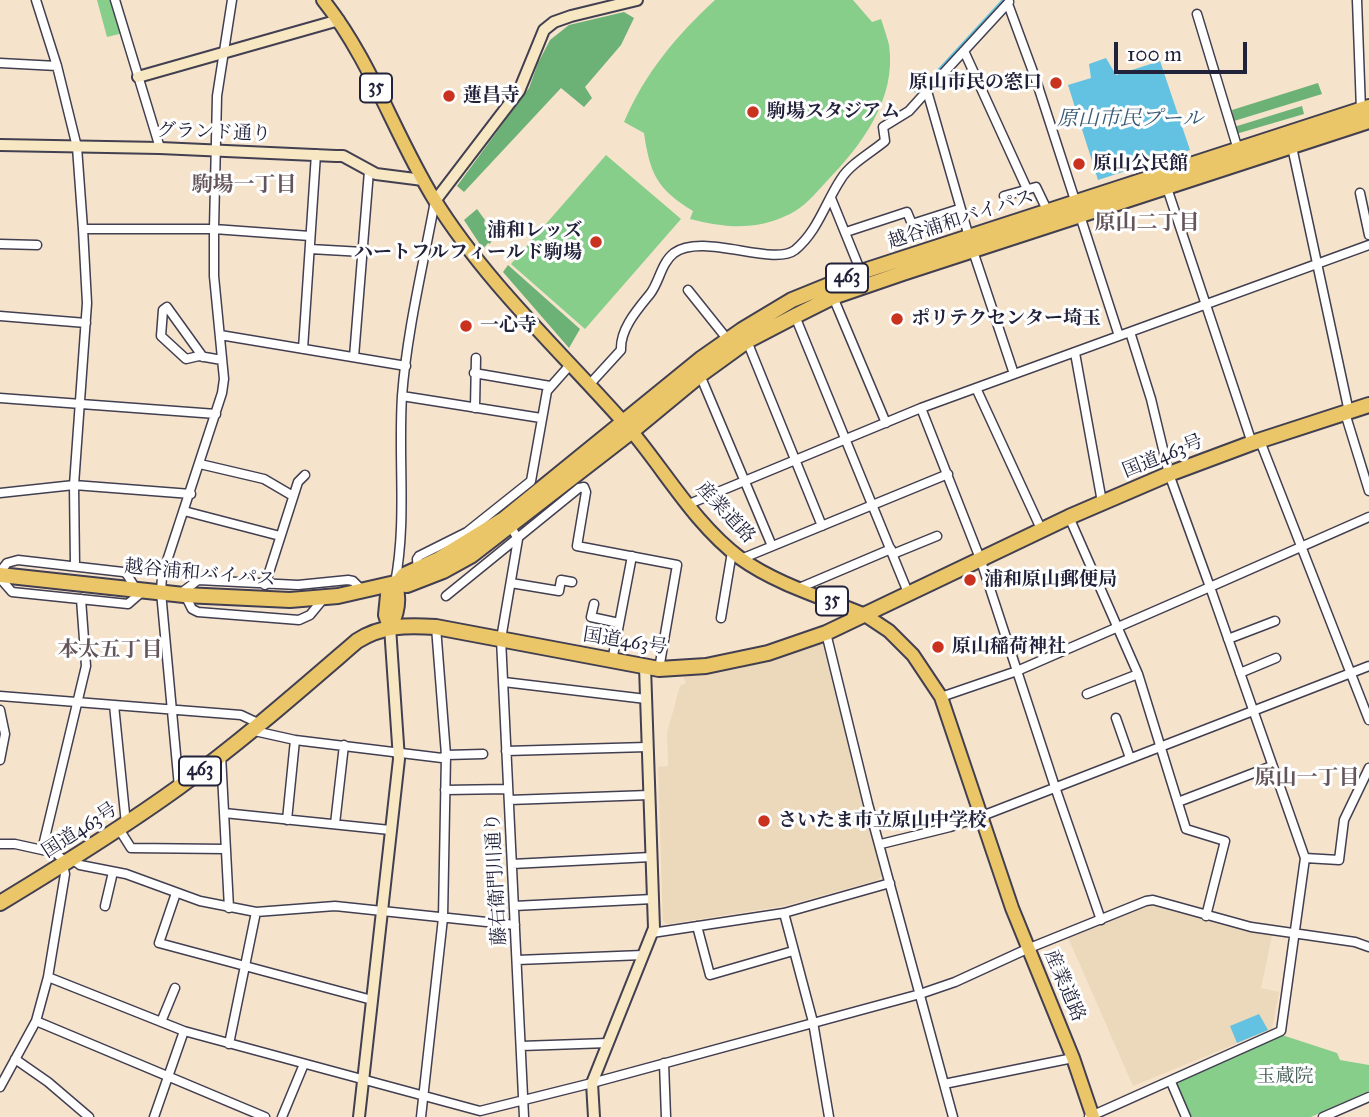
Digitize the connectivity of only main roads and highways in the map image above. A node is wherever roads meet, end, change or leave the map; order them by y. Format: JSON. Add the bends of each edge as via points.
{"nodes":[{"id":1,"x":323,"y":0,"type":"edge"},
{"id":2,"x":1366,"y":113,"type":"edge"},
{"id":3,"x":1239,"y":156,"type":"junction"},
{"id":4,"x":1077,"y":210,"type":"junction"},
{"id":5,"x":971,"y":244,"type":"junction"},
{"id":6,"x":1369,"y":405,"type":"edge"},
{"id":7,"x":627,"y":427,"type":"junction"},
{"id":8,"x":509,"y":522,"type":"junction"},
{"id":9,"x":0,"y":575,"type":"edge"},
{"id":10,"x":395,"y":583,"type":"junction"},
{"id":11,"x":865,"y":615,"type":"junction"},
{"id":12,"x":390,"y":627,"type":"junction"},
{"id":13,"x":0,"y":904,"type":"edge"},
{"id":14,"x":1092,"y":1116,"type":"edge"}],
"edges":[{"from":1,"to":7,"type":"main road","name":"産業道路","number":"35","via":[[361,57],[435,201],[475,258]]},
{"from":2,"to":3,"type":"highway","name":"越谷浦和バイパス","number":"463"},
{"from":2,"to":3,"type":"highway","name":"越谷浦和バイパス","number":"463","via":[[1292,146]]},
{"from":3,"to":4,"type":"highway","name":"越谷浦和バイパス","number":"463"},
{"from":3,"to":4,"type":"highway","name":"越谷浦和バイパス","number":"463","via":[[1167,188]]},
{"from":4,"to":5,"type":"highway","name":"越谷浦和バイパス","number":"463"},
{"from":4,"to":5,"type":"highway","name":"越谷浦和バイパス","number":"463","via":[[1048,212]]},
{"from":5,"to":7,"type":"highway","name":"越谷浦和バイパス","number":"463","via":[[833,297],[747,341]]},
{"from":5,"to":7,"type":"highway","name":"越谷浦和バイパス","number":"463","via":[[861,272],[792,300],[728,340]]},
{"from":6,"to":11,"type":"highway","name":"国道463号","number":"463","via":[[1169,474]]},
{"from":7,"to":8,"type":"highway","name":"越谷浦和バイパス","number":"463"},
{"from":7,"to":11,"type":"main road","name":"産業道路","number":"35","via":[[688,504],[737,555],[772,577]]},
{"from":8,"to":10,"type":"highway","name":"越谷浦和バイパス","number":"463"},
{"from":8,"to":10,"type":"highway","name":"越谷浦和バイパス","number":"463","via":[[472,555],[443,571],[407,585]]},
{"from":9,"to":10,"type":"highway","name":"越谷浦和バイパス","number":"463","via":[[262,600],[324,598]]},
{"from":10,"to":12,"type":"highway","via":[[388,595]]},
{"from":11,"to":12,"type":"highway","name":"国道463号","number":"463","via":[[803,642],[706,667],[652,668],[436,627]]},
{"from":11,"to":14,"type":"main road","name":"産業道路","number":"35","via":[[914,655],[941,697],[1027,949]]},
{"from":12,"to":13,"type":"highway","name":"国道463号","number":"463","via":[[357,641],[179,787]]}]}
